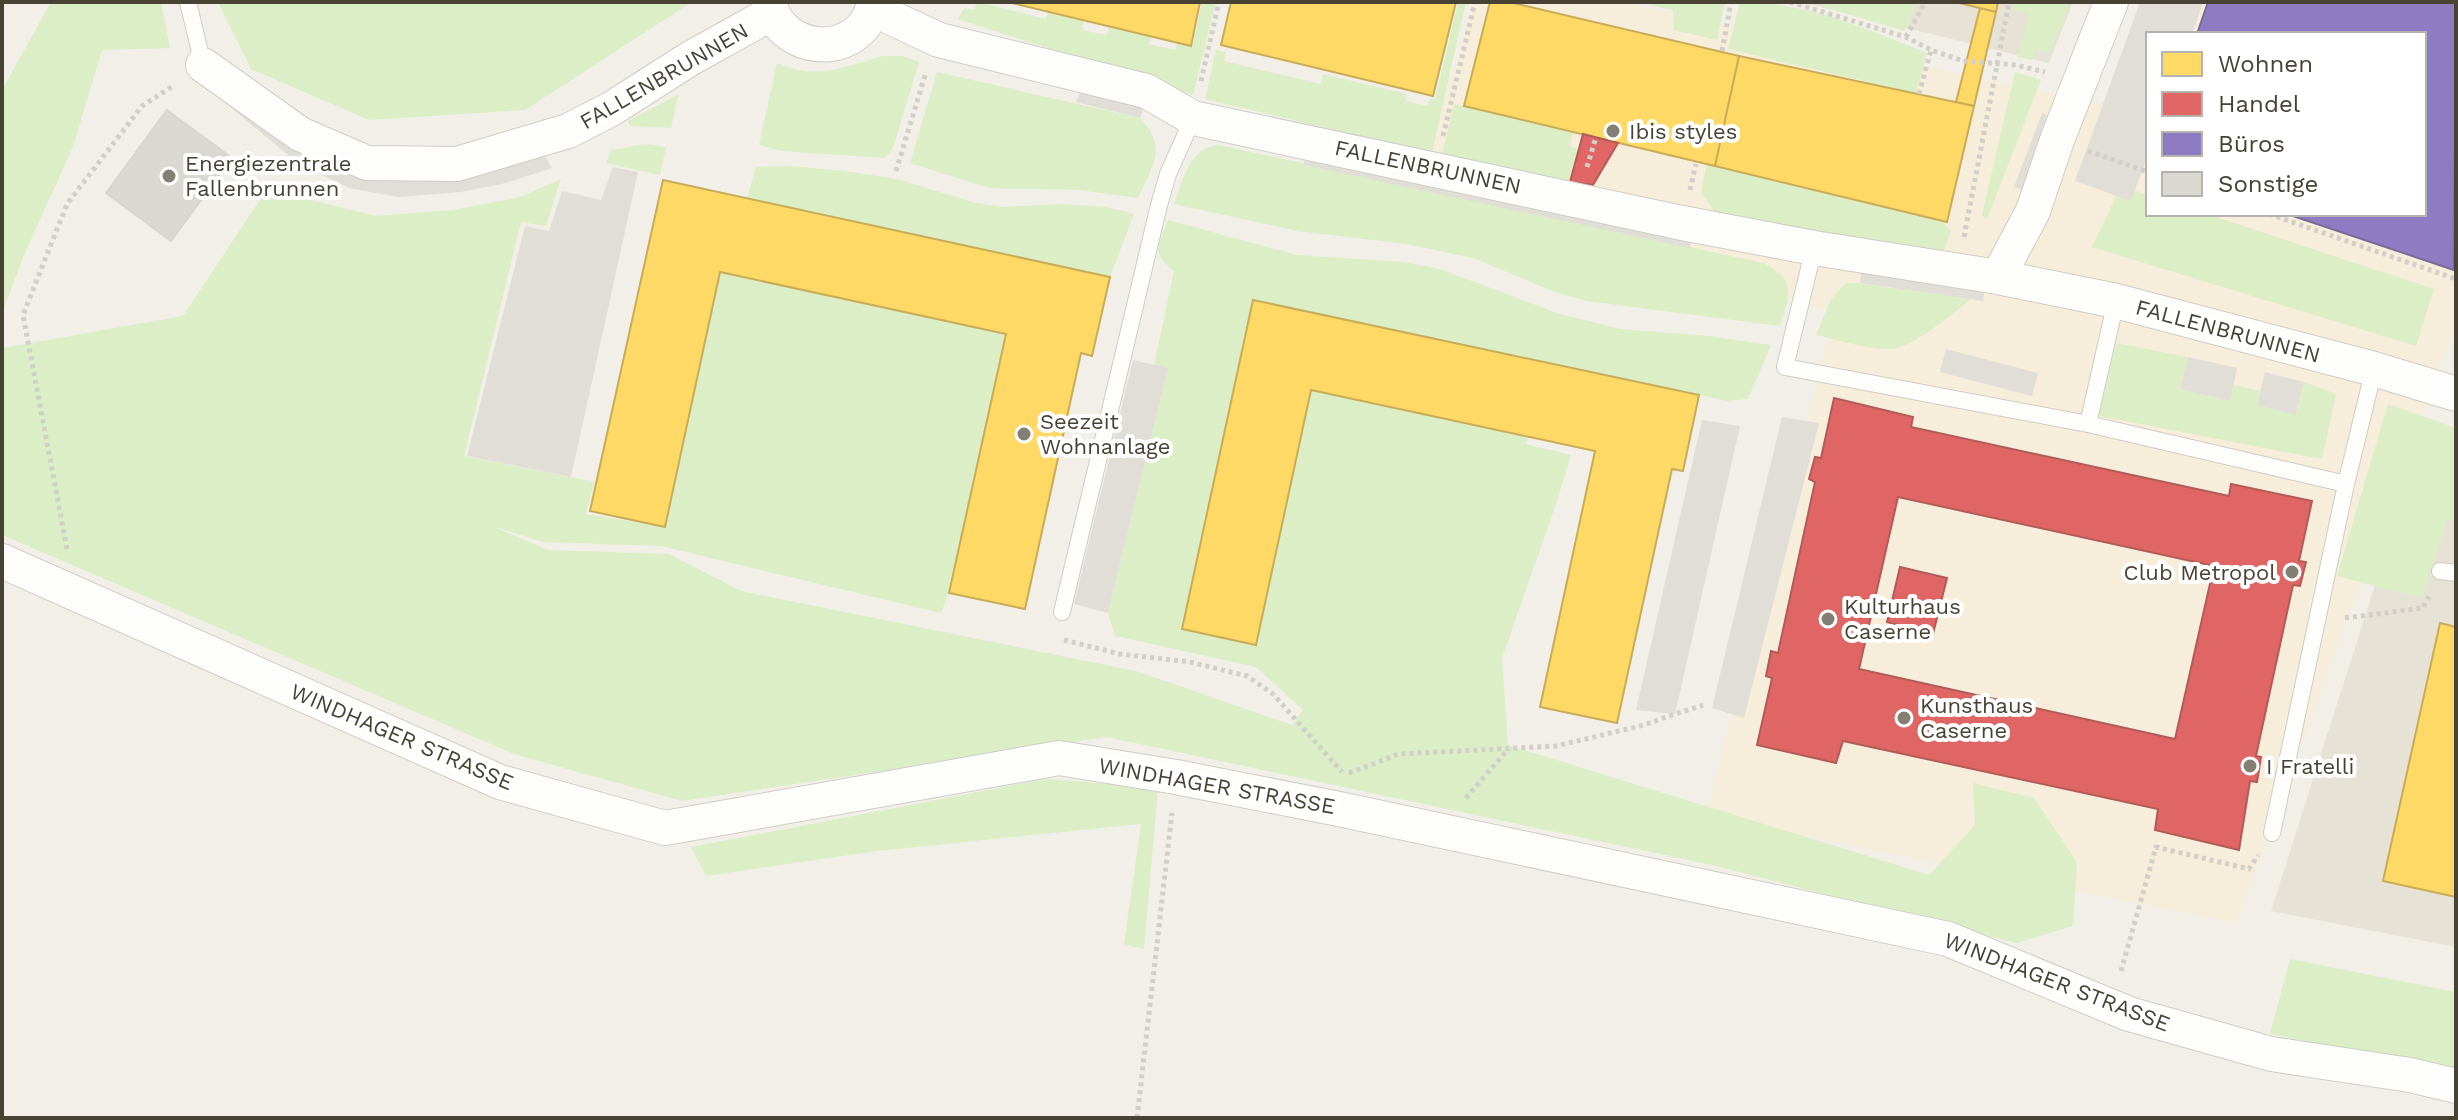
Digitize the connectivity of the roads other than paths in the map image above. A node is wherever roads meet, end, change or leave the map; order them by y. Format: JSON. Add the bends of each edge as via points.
{"nodes":[{"id":1,"x":188,"y":2,"type":"edge"},
{"id":2,"x":2111,"y":2,"type":"edge"},
{"id":3,"x":874,"y":6,"type":"edge"},
{"id":4,"x":770,"y":8,"type":"edge"},
{"id":5,"x":203,"y":65,"type":"joint"},
{"id":6,"x":1193,"y":118,"type":"junction"},
{"id":7,"x":1814,"y":248,"type":"junction"},
{"id":8,"x":1998,"y":277,"type":"junction"},
{"id":9,"x":2116,"y":301,"type":"junction"},
{"id":10,"x":2374,"y":369,"type":"junction"},
{"id":11,"x":2456,"y":394,"type":"edge"},
{"id":12,"x":2088,"y":424,"type":"junction"},
{"id":13,"x":2346,"y":484,"type":"junction"},
{"id":14,"x":2,"y":561,"type":"edge"},
{"id":15,"x":1062,"y":612,"type":"road end"},
{"id":16,"x":2272,"y":833,"type":"road end"},
{"id":17,"x":2456,"y":1086,"type":"edge"}],
"edges":[{"from":1,"to":5,"type":"lane"},
{"from":2,"to":8,"type":"street","via":[[2033,211]]},
{"from":3,"to":4,"type":"street","name":"FALLENBRUNNEN","via":[[862,28],[824,45],[803,42],[784,31]]},
{"from":3,"to":6,"type":"street","name":"FALLENBRUNNEN","via":[[939,40],[1146,91]]},
{"from":4,"to":5,"type":"street","name":"FALLENBRUNNEN","via":[[568,131],[457,164],[367,163],[300,134]]},
{"from":6,"to":7,"type":"street","name":"FALLENBRUNNEN"},
{"from":6,"to":15,"type":"lane","via":[[1159,205]]},
{"from":7,"to":8,"type":"street","name":"FALLENBRUNNEN"},
{"from":7,"to":12,"type":"lane","via":[[1785,367]]},
{"from":8,"to":9,"type":"street","name":"FALLENBRUNNEN"},
{"from":9,"to":10,"type":"street","name":"FALLENBRUNNEN"},
{"from":9,"to":12,"type":"lane"},
{"from":10,"to":11,"type":"street","name":"FALLENBRUNNEN"},
{"from":10,"to":13,"type":"lane"},
{"from":12,"to":13,"type":"lane"},
{"from":13,"to":16,"type":"lane"},
{"from":14,"to":17,"type":"street","name":"WINDHAGER STRASSE","via":[[500,782],[665,828],[1059,758],[1440,830],[1948,939],[2129,1014],[2271,1054]]}]}
